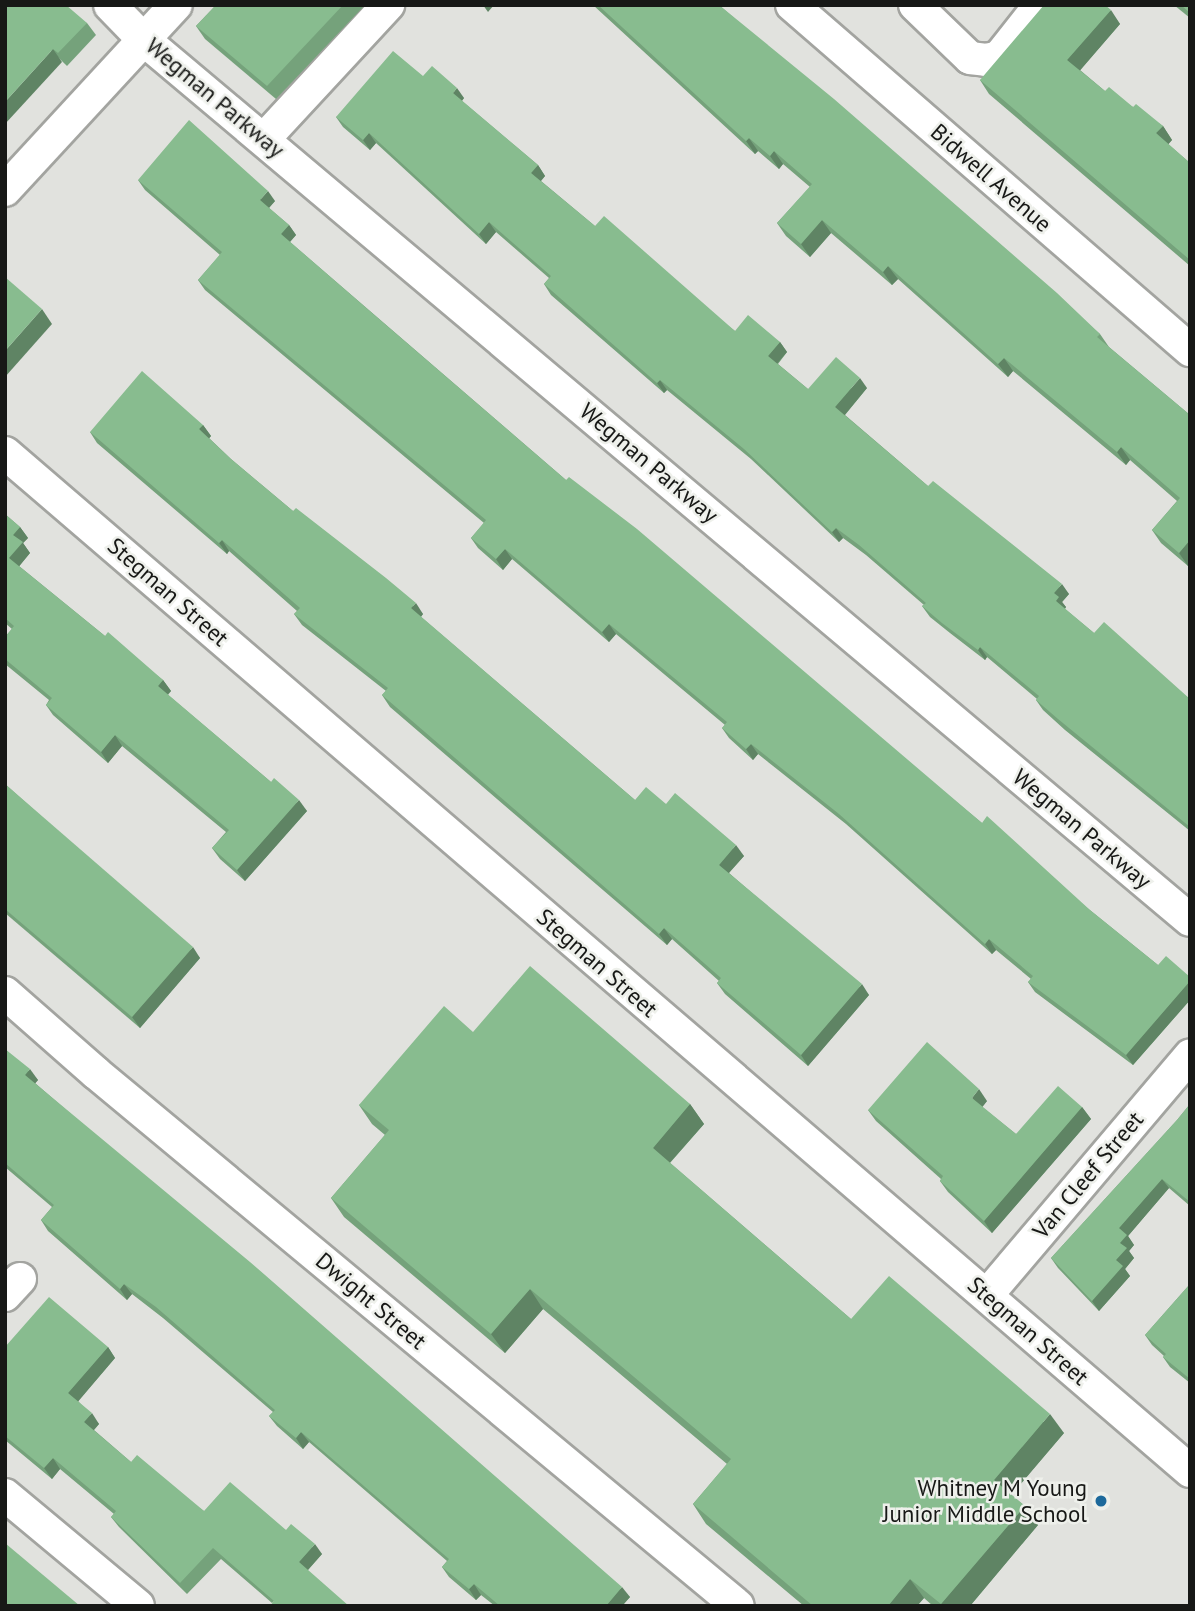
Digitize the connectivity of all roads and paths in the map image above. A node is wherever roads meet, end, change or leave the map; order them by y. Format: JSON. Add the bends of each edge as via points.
{"nodes":[{"id":1,"x":110,"y":5,"type":"edge"},
{"id":2,"x":176,"y":5,"type":"edge"},
{"id":3,"x":388,"y":5,"type":"edge"},
{"id":4,"x":792,"y":5,"type":"edge"},
{"id":5,"x":915,"y":5,"type":"edge"},
{"id":6,"x":1040,"y":5,"type":"edge"},
{"id":7,"x":143,"y":39,"type":"junction"},
{"id":8,"x":264,"y":139,"type":"junction"},
{"id":9,"x":5,"y":190,"type":"edge"},
{"id":10,"x":1190,"y":350,"type":"edge"},
{"id":11,"x":5,"y":453,"type":"edge"},
{"id":12,"x":1190,"y":920,"type":"edge"},
{"id":13,"x":5,"y":993,"type":"edge"},
{"id":14,"x":1190,"y":1056,"type":"edge"},
{"id":15,"x":987,"y":1295,"type":"junction"},
{"id":16,"x":1190,"y":1471,"type":"edge"},
{"id":17,"x":5,"y":1495,"type":"edge"},
{"id":18,"x":729,"y":1603,"type":"edge"},
{"id":19,"x":138,"y":1606,"type":"edge"}],
"edges":[{"from":1,"to":7,"type":"street","name":"Wegman Parkway"},
{"from":2,"to":7,"type":"street"},
{"from":3,"to":8,"type":"street"},
{"from":4,"to":10,"type":"street","name":"Bidwell Avenue"},
{"from":5,"to":6,"type":"street","via":[[970,58],[986,61],[999,57]]},
{"from":7,"to":8,"type":"street","name":"Wegman Parkway"},
{"from":7,"to":9,"type":"street"},
{"from":8,"to":12,"type":"street","name":"Wegman Parkway"},
{"from":11,"to":15,"type":"street","name":"Stegman Street"},
{"from":13,"to":18,"type":"street","name":"Dwight Street"},
{"from":14,"to":15,"type":"street","name":"Van Cleef Street"},
{"from":15,"to":16,"type":"street","name":"Stegman Street"},
{"from":17,"to":19,"type":"street"}]}
